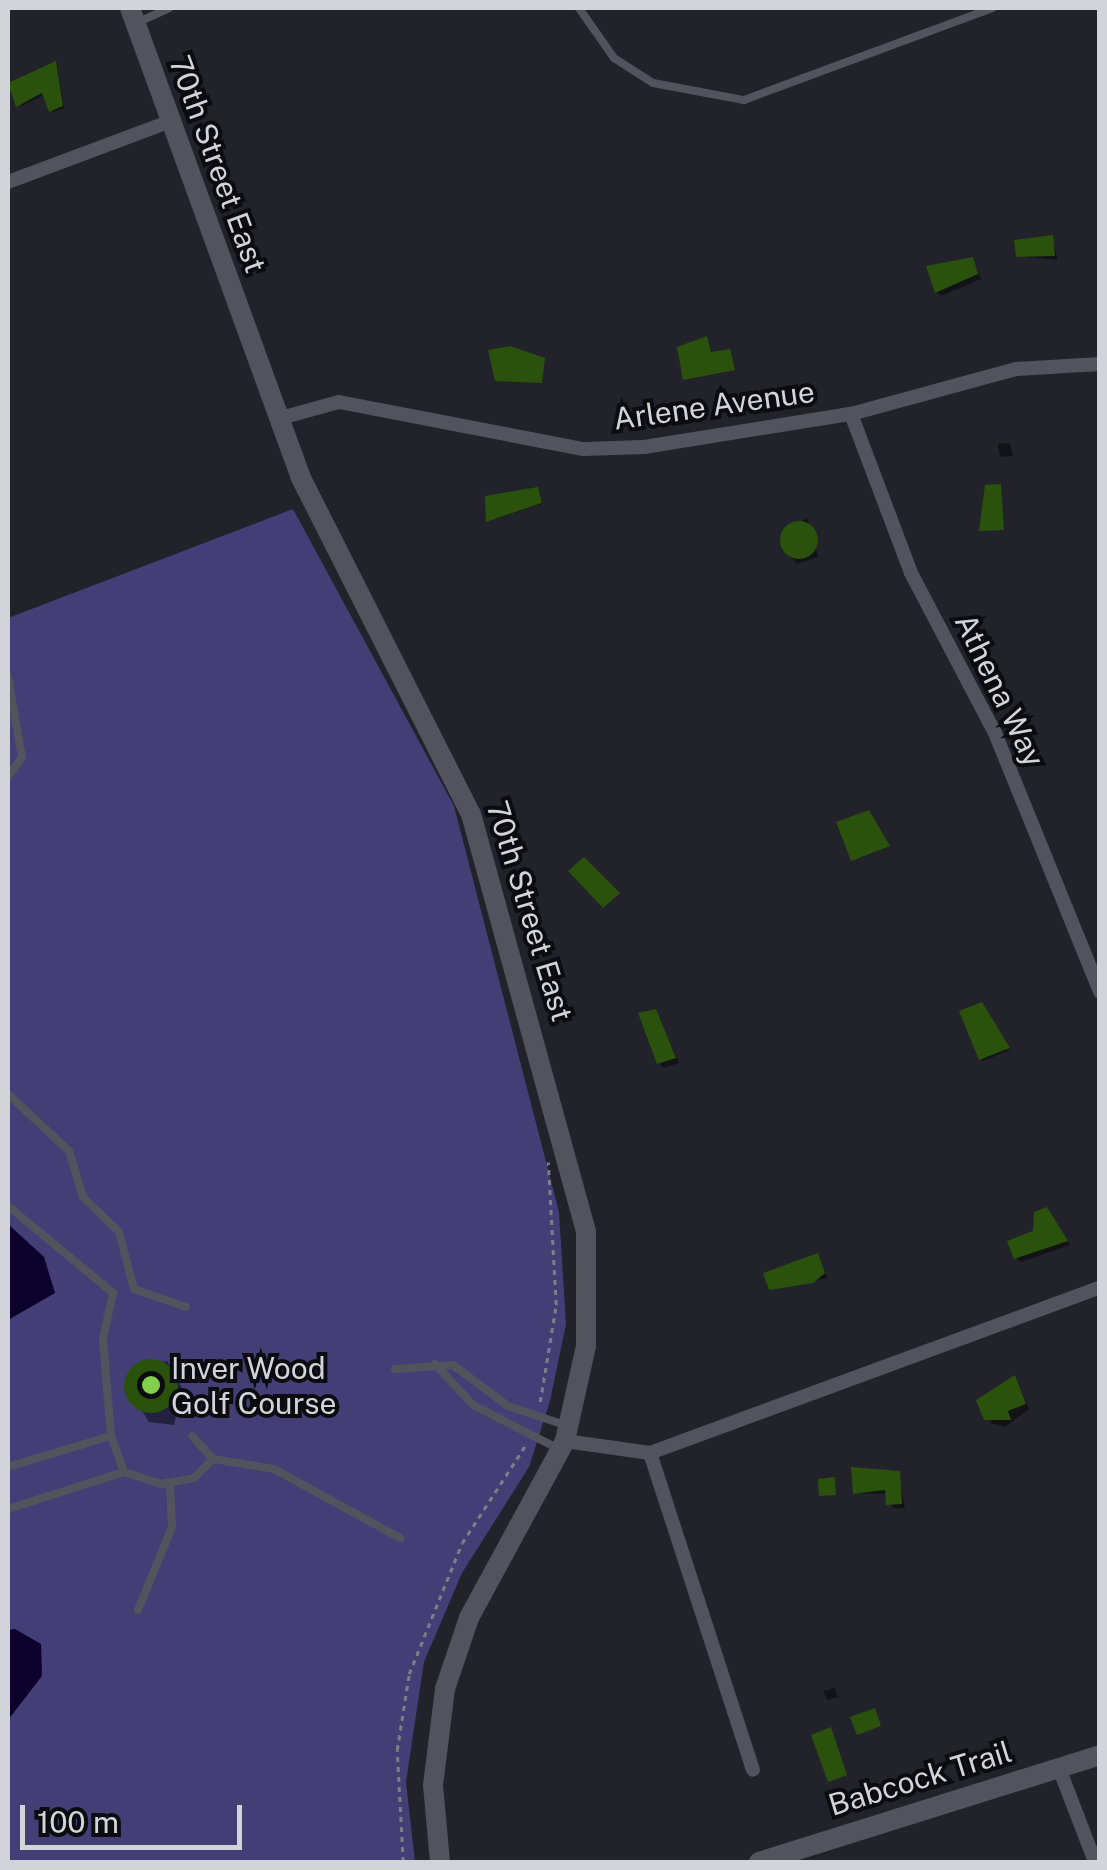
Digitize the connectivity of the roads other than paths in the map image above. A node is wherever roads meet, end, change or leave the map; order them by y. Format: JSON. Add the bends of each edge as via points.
{"nodes":[{"id":1,"x":169,"y":8,"type":"edge"},
{"id":2,"x":579,"y":8,"type":"edge"},
{"id":3,"x":993,"y":8,"type":"edge"},
{"id":4,"x":133,"y":15,"type":"edge"},
{"id":5,"x":171,"y":121,"type":"junction"},
{"id":6,"x":8,"y":182,"type":"edge"},
{"id":7,"x":1100,"y":364,"type":"edge"},
{"id":8,"x":851,"y":414,"type":"junction"},
{"id":9,"x":277,"y":419,"type":"junction"},
{"id":10,"x":8,"y":677,"type":"edge"},
{"id":11,"x":8,"y":777,"type":"edge"},
{"id":12,"x":1100,"y":991,"type":"edge"},
{"id":13,"x":8,"y":1094,"type":"edge"},
{"id":14,"x":8,"y":1206,"type":"edge"},
{"id":15,"x":1100,"y":1286,"type":"edge"},
{"id":16,"x":134,"y":1289,"type":"junction"},
{"id":17,"x":113,"y":1293,"type":"junction"},
{"id":18,"x":186,"y":1308,"type":"dead end"},
{"id":19,"x":435,"y":1364,"type":"junction"},
{"id":20,"x":395,"y":1369,"type":"dead end"},
{"id":21,"x":111,"y":1436,"type":"junction"},
{"id":22,"x":192,"y":1436,"type":"dead end"},
{"id":23,"x":565,"y":1439,"type":"junction"},
{"id":24,"x":650,"y":1454,"type":"junction"},
{"id":25,"x":212,"y":1459,"type":"junction"},
{"id":26,"x":8,"y":1468,"type":"edge"},
{"id":27,"x":124,"y":1472,"type":"junction"},
{"id":28,"x":170,"y":1483,"type":"junction"},
{"id":29,"x":8,"y":1509,"type":"edge"},
{"id":30,"x":400,"y":1538,"type":"dead end"},
{"id":31,"x":138,"y":1610,"type":"dead end"},
{"id":32,"x":1100,"y":1754,"type":"edge"},
{"id":33,"x":1059,"y":1768,"type":"junction"},
{"id":34,"x":753,"y":1770,"type":"dead end"},
{"id":35,"x":440,"y":1862,"type":"edge"},
{"id":36,"x":760,"y":1862,"type":"edge"},
{"id":37,"x":1095,"y":1862,"type":"edge"}],
"edges":[{"from":1,"to":4,"type":"lane"},
{"from":2,"to":3,"type":"lane","via":[[614,58],[653,83],[744,100]]},
{"from":4,"to":5,"type":"main road","name":"70th Street East"},
{"from":5,"to":6,"type":"street"},
{"from":5,"to":9,"type":"main road","name":"70th Street East"},
{"from":7,"to":8,"type":"street","name":"Arlene Avenue","via":[[1016,369]]},
{"from":8,"to":9,"type":"street","name":"Arlene Avenue","via":[[584,450],[339,402]]},
{"from":8,"to":12,"type":"street","name":"Athena Way","via":[[911,573],[995,733]]},
{"from":9,"to":23,"type":"main road","name":"70th Street East","via":[[324,528],[447,756],[491,874],[586,1231],[590,1300]]},
{"from":10,"to":11,"type":"lane","via":[[22,757]]},
{"from":13,"to":16,"type":"lane","via":[[66,1146],[83,1196],[119,1232]]},
{"from":14,"to":17,"type":"lane"},
{"from":15,"to":24,"type":"street"},
{"from":16,"to":17,"type":"lane"},
{"from":16,"to":18,"type":"lane"},
{"from":17,"to":21,"type":"lane","via":[[102,1330]]},
{"from":19,"to":20,"type":"lane"},
{"from":19,"to":23,"type":"lane","via":[[538,1417]]},
{"from":19,"to":23,"type":"lane","via":[[473,1405],[532,1436]]},
{"from":21,"to":26,"type":"lane"},
{"from":21,"to":27,"type":"lane"},
{"from":22,"to":25,"type":"lane"},
{"from":23,"to":24,"type":"street"},
{"from":23,"to":35,"type":"main road","name":"70th Street East","via":[[458,1646],[436,1740]]},
{"from":24,"to":34,"type":"street"},
{"from":25,"to":28,"type":"lane","via":[[194,1478]]},
{"from":25,"to":30,"type":"lane","via":[[274,1468]]},
{"from":27,"to":28,"type":"lane"},
{"from":27,"to":29,"type":"lane"},
{"from":28,"to":31,"type":"lane","via":[[172,1528]]},
{"from":32,"to":33,"type":"main road","name":"Babcock Trail"},
{"from":33,"to":36,"type":"main road","name":"Babcock Trail"},
{"from":33,"to":37,"type":"street"}]}
